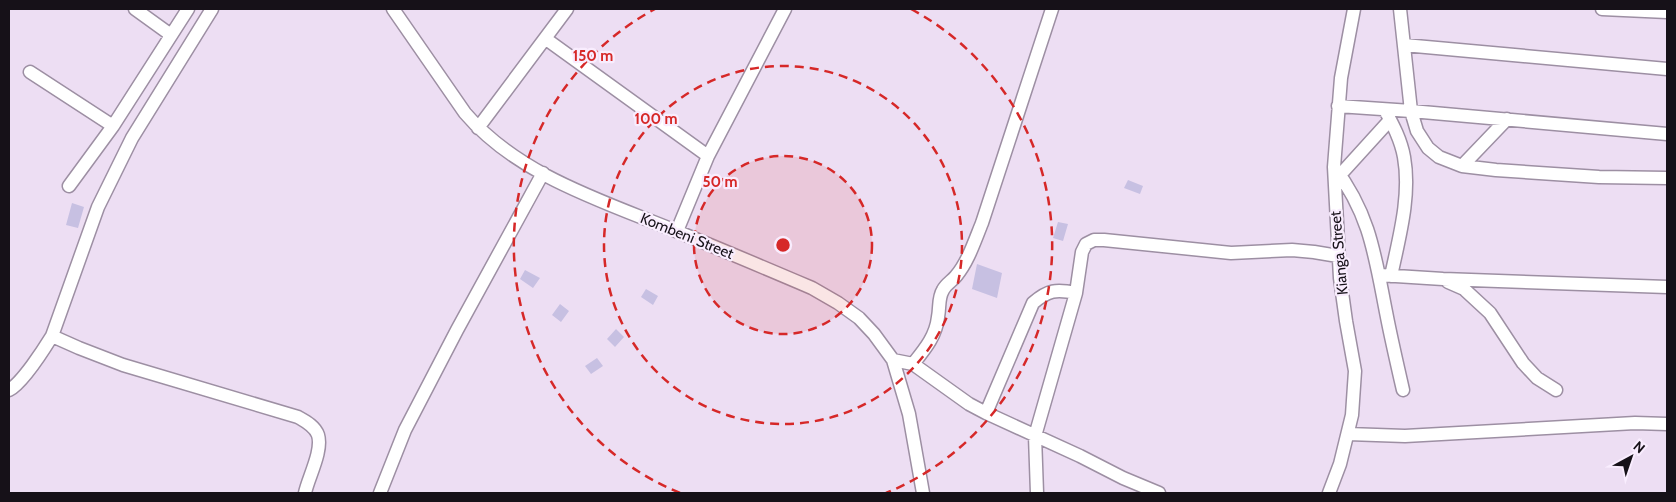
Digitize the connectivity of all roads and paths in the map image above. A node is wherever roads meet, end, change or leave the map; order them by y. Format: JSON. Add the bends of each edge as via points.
{"nodes":[{"id":1,"x":135,"y":9,"type":"edge"},
{"id":2,"x":188,"y":9,"type":"edge"},
{"id":3,"x":212,"y":9,"type":"edge"},
{"id":4,"x":393,"y":9,"type":"edge"},
{"id":5,"x":567,"y":9,"type":"edge"},
{"id":6,"x":786,"y":9,"type":"edge"},
{"id":7,"x":1052,"y":9,"type":"edge"},
{"id":8,"x":1354,"y":9,"type":"edge"},
{"id":9,"x":1400,"y":9,"type":"edge"},
{"id":10,"x":1602,"y":9,"type":"edge"},
{"id":11,"x":1667,"y":12,"type":"edge"},
{"id":12,"x":171,"y":35,"type":"junction"},
{"id":13,"x":546,"y":39,"type":"junction"},
{"id":14,"x":1404,"y":44,"type":"junction"},
{"id":15,"x":1667,"y":69,"type":"edge"},
{"id":16,"x":30,"y":72,"type":"dead end"},
{"id":17,"x":1338,"y":106,"type":"junction"},
{"id":18,"x":1411,"y":111,"type":"junction"},
{"id":19,"x":1388,"y":115,"type":"junction"},
{"id":20,"x":1507,"y":119,"type":"junction"},
{"id":21,"x":114,"y":126,"type":"junction"},
{"id":22,"x":478,"y":128,"type":"junction"},
{"id":23,"x":1667,"y":134,"type":"edge"},
{"id":24,"x":708,"y":156,"type":"junction"},
{"id":25,"x":1462,"y":166,"type":"junction"},
{"id":26,"x":1337,"y":171,"type":"junction"},
{"id":27,"x":543,"y":173,"type":"junction"},
{"id":28,"x":1667,"y":178,"type":"edge"},
{"id":29,"x":69,"y":186,"type":"dead end"},
{"id":30,"x":677,"y":231,"type":"junction"},
{"id":31,"x":1338,"y":256,"type":"junction"},
{"id":32,"x":1386,"y":276,"type":"junction"},
{"id":33,"x":1443,"y":280,"type":"junction"},
{"id":34,"x":1667,"y":287,"type":"edge"},
{"id":35,"x":1076,"y":293,"type":"junction"},
{"id":36,"x":52,"y":336,"type":"junction"},
{"id":37,"x":893,"y":360,"type":"junction"},
{"id":38,"x":913,"y":364,"type":"junction"},
{"id":39,"x":9,"y":390,"type":"edge"},
{"id":40,"x":1402,"y":390,"type":"dead end"},
{"id":41,"x":1556,"y":390,"type":"dead end"},
{"id":42,"x":986,"y":413,"type":"junction"},
{"id":43,"x":1667,"y":424,"type":"edge"},
{"id":44,"x":1348,"y":434,"type":"junction"},
{"id":45,"x":1035,"y":436,"type":"junction"},
{"id":46,"x":305,"y":493,"type":"edge"},
{"id":47,"x":380,"y":493,"type":"edge"},
{"id":48,"x":924,"y":493,"type":"edge"},
{"id":49,"x":1037,"y":493,"type":"edge"},
{"id":50,"x":1159,"y":493,"type":"edge"},
{"id":51,"x":1329,"y":493,"type":"edge"}],
"edges":[{"from":1,"to":12,"type":"street"},
{"from":2,"to":12,"type":"street"},
{"from":3,"to":36,"type":"street","via":[[132,138],[98,207]]},
{"from":4,"to":22,"type":"street","name":"Kombeni Street"},
{"from":5,"to":13,"type":"street"},
{"from":6,"to":24,"type":"street"},
{"from":7,"to":38,"type":"street","via":[[982,223],[969,254],[943,290],[931,342]]},
{"from":8,"to":17,"type":"street","name":"Kianga Street"},
{"from":9,"to":14,"type":"street"},
{"from":10,"to":11,"type":"street"},
{"from":12,"to":21,"type":"street"},
{"from":13,"to":22,"type":"street"},
{"from":13,"to":24,"type":"street"},
{"from":14,"to":15,"type":"street"},
{"from":14,"to":18,"type":"street"},
{"from":16,"to":21,"type":"street"},
{"from":17,"to":19,"type":"street"},
{"from":17,"to":26,"type":"street","name":"Kianga Street"},
{"from":18,"to":19,"type":"street"},
{"from":18,"to":20,"type":"street"},
{"from":18,"to":25,"type":"street","via":[[1417,131],[1428,148]]},
{"from":19,"to":26,"type":"street"},
{"from":19,"to":32,"type":"street","via":[[1402,148],[1407,177],[1399,240]]},
{"from":20,"to":23,"type":"street"},
{"from":20,"to":25,"type":"street"},
{"from":21,"to":29,"type":"street"},
{"from":22,"to":27,"type":"street","name":"Kombeni Street","via":[[512,156]]},
{"from":24,"to":30,"type":"street"},
{"from":25,"to":28,"type":"street","via":[[1569,175]]},
{"from":26,"to":31,"type":"street","name":"Kianga Street"},
{"from":26,"to":32,"type":"street","via":[[1356,200]]},
{"from":27,"to":30,"type":"street","name":"Kombeni Street","via":[[596,199]]},
{"from":27,"to":47,"type":"street","via":[[409,423]]},
{"from":30,"to":37,"type":"street","name":"Kombeni Street","via":[[812,288],[838,303],[859,318]]},
{"from":31,"to":35,"type":"street","via":[[1292,250],[1231,253],[1094,240],[1086,244],[1082,252]]},
{"from":31,"to":44,"type":"street","name":"Kianga Street","via":[[1355,370]]},
{"from":32,"to":33,"type":"street"},
{"from":32,"to":40,"type":"street"},
{"from":33,"to":34,"type":"street"},
{"from":33,"to":41,"type":"street","via":[[1464,289],[1480,303],[1501,328],[1523,363],[1537,378]]},
{"from":35,"to":42,"type":"street","via":[[1054,291],[1032,303]]},
{"from":35,"to":45,"type":"street"},
{"from":36,"to":39,"type":"street"},
{"from":36,"to":46,"type":"street","via":[[123,365],[298,417],[310,424],[318,435],[318,449]]},
{"from":37,"to":38,"type":"street"},
{"from":37,"to":48,"type":"street","name":"Kombeni Street","via":[[909,414]]},
{"from":38,"to":42,"type":"street"},
{"from":42,"to":45,"type":"street"},
{"from":43,"to":44,"type":"street","via":[[1405,436]]},
{"from":44,"to":51,"type":"street","name":"Kianga Street"},
{"from":45,"to":49,"type":"street"},
{"from":45,"to":50,"type":"street"}]}
